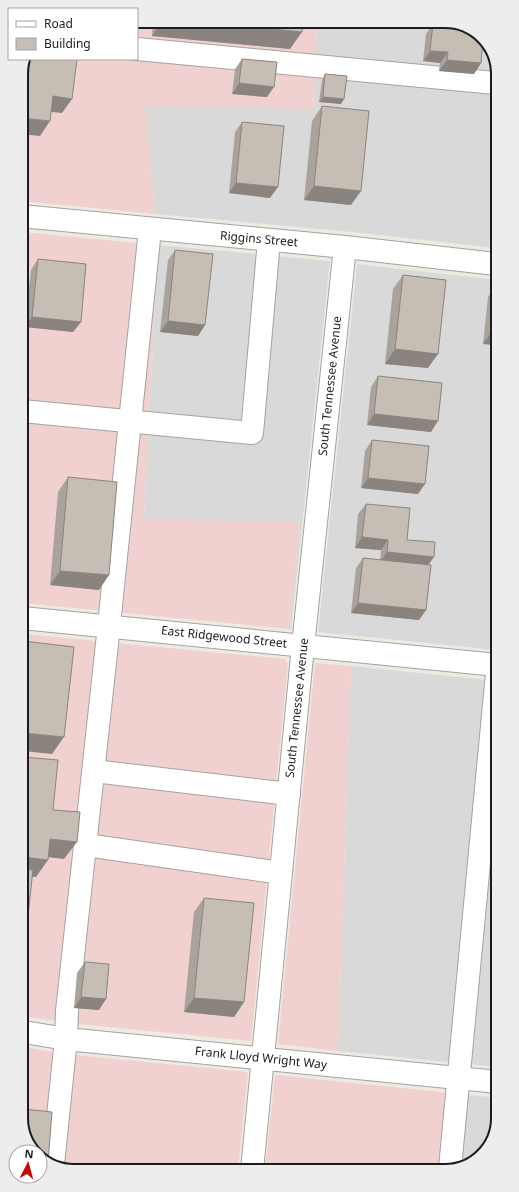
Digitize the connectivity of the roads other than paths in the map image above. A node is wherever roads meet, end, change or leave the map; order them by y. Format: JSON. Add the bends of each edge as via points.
{"nodes":[{"id":1,"x":138,"y":49,"type":"edge"},
{"id":2,"x":491,"y":83,"type":"edge"},
{"id":3,"x":28,"y":217,"type":"edge"},
{"id":4,"x":150,"y":228,"type":"junction"},
{"id":5,"x":269,"y":240,"type":"junction"},
{"id":6,"x":345,"y":247,"type":"junction"},
{"id":7,"x":491,"y":263,"type":"edge"},
{"id":8,"x":28,"y":412,"type":"edge"},
{"id":9,"x":130,"y":422,"type":"junction"},
{"id":10,"x":28,"y":619,"type":"edge"},
{"id":11,"x":109,"y":626,"type":"junction"},
{"id":12,"x":303,"y":646,"type":"junction"},
{"id":13,"x":491,"y":664,"type":"edge"},
{"id":14,"x":491,"y":735,"type":"edge"},
{"id":15,"x":94,"y":771,"type":"junction"},
{"id":16,"x":289,"y":794,"type":"junction"},
{"id":17,"x":86,"y":845,"type":"junction"},
{"id":18,"x":281,"y":873,"type":"junction"},
{"id":19,"x":28,"y":1033,"type":"edge"},
{"id":20,"x":66,"y":1039,"type":"junction"},
{"id":21,"x":263,"y":1058,"type":"junction"},
{"id":22,"x":458,"y":1078,"type":"junction"},
{"id":23,"x":491,"y":1081,"type":"edge"},
{"id":24,"x":54,"y":1159,"type":"edge"},
{"id":25,"x":253,"y":1164,"type":"edge"},
{"id":26,"x":450,"y":1164,"type":"edge"}],
"edges":[{"from":1,"to":2,"type":"street"},
{"from":3,"to":4,"type":"street","name":"Riggins Street"},
{"from":4,"to":5,"type":"street","name":"Riggins Street"},
{"from":4,"to":9,"type":"street"},
{"from":5,"to":6,"type":"street","name":"Riggins Street"},
{"from":5,"to":9,"type":"street","via":[[252,433]]},
{"from":6,"to":7,"type":"street","name":"Riggins Street"},
{"from":6,"to":12,"type":"street","name":"South Tennessee Avenue"},
{"from":8,"to":9,"type":"street"},
{"from":9,"to":11,"type":"street"},
{"from":10,"to":11,"type":"street","name":"East Ridgewood Street"},
{"from":11,"to":12,"type":"street","name":"East Ridgewood Street"},
{"from":11,"to":15,"type":"street"},
{"from":12,"to":13,"type":"street","name":"East Ridgewood Street"},
{"from":12,"to":16,"type":"street","name":"South Tennessee Avenue"},
{"from":14,"to":22,"type":"street"},
{"from":15,"to":16,"type":"street"},
{"from":15,"to":17,"type":"street"},
{"from":16,"to":18,"type":"street","name":"South Tennessee Avenue"},
{"from":17,"to":18,"type":"street"},
{"from":17,"to":20,"type":"street"},
{"from":18,"to":21,"type":"street","name":"South Tennessee Avenue"},
{"from":19,"to":20,"type":"street","name":"Frank Lloyd Wright Way"},
{"from":20,"to":21,"type":"street","name":"Frank Lloyd Wright Way"},
{"from":20,"to":24,"type":"street"},
{"from":21,"to":22,"type":"street","name":"Frank Lloyd Wright Way"},
{"from":21,"to":25,"type":"street","name":"South Tennessee Avenue"},
{"from":22,"to":23,"type":"street","name":"Frank Lloyd Wright Way"},
{"from":22,"to":26,"type":"street"}]}
